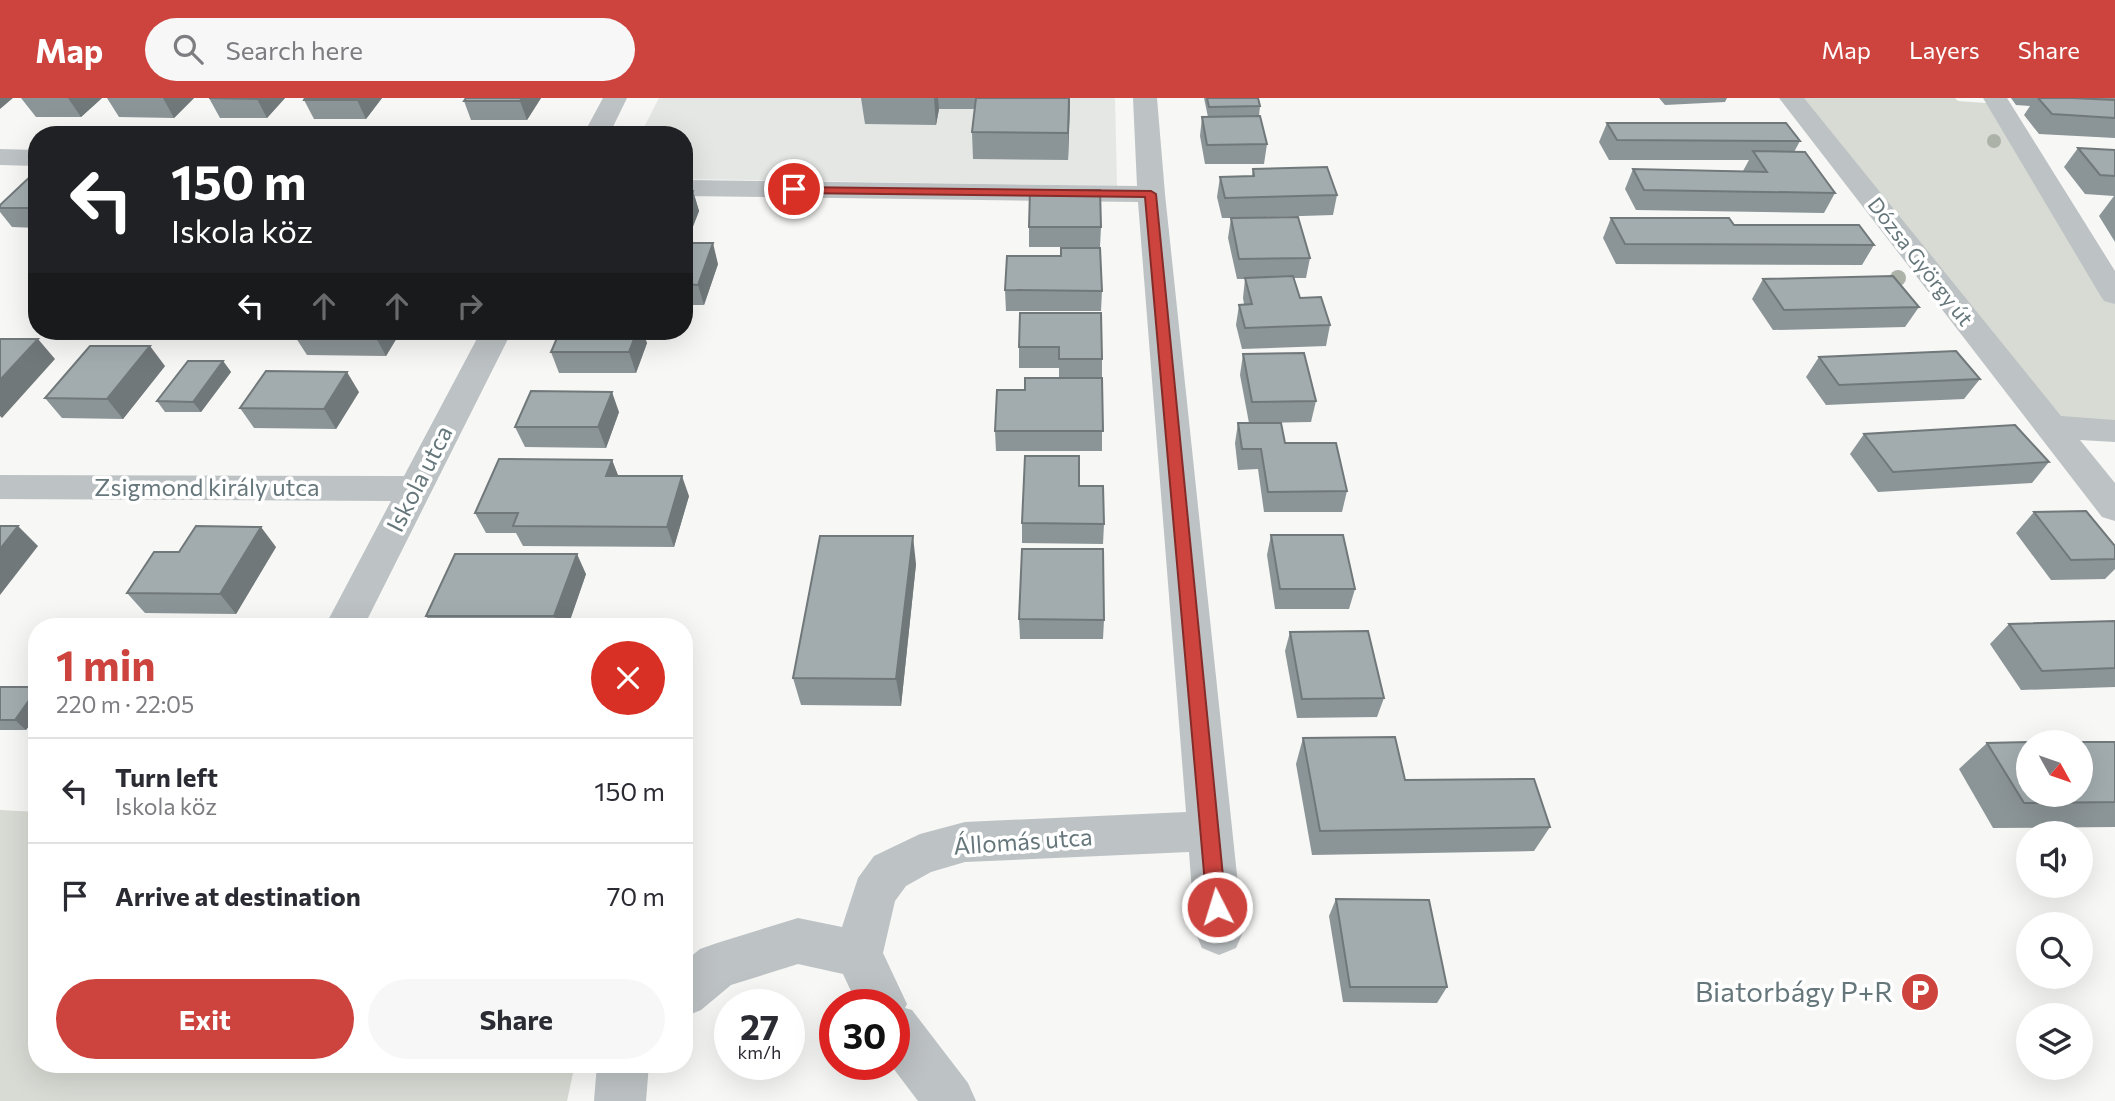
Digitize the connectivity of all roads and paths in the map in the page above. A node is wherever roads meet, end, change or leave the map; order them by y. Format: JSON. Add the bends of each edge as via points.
{"nodes":[{"id":1,"x":614,"y":98,"type":"edge"},
{"id":2,"x":1145,"y":98,"type":"edge"},
{"id":3,"x":1791,"y":98,"type":"edge"},
{"id":4,"x":1995,"y":98,"type":"edge"},
{"id":5,"x":600,"y":126,"type":"edge"},
{"id":6,"x":0,"y":158,"type":"edge"},
{"id":7,"x":28,"y":158,"type":"edge"},
{"id":8,"x":693,"y":188,"type":"edge"},
{"id":9,"x":1151,"y":194,"type":"junction"},
{"id":10,"x":2115,"y":295,"type":"edge"},
{"id":11,"x":491,"y":340,"type":"edge"},
{"id":12,"x":2049,"y":427,"type":"junction"},
{"id":13,"x":2115,"y":431,"type":"edge"},
{"id":14,"x":0,"y":486,"type":"edge"},
{"id":15,"x":415,"y":489,"type":"junction"},
{"id":16,"x":2115,"y":509,"type":"edge"},
{"id":17,"x":349,"y":618,"type":"edge"},
{"id":18,"x":1210,"y":831,"type":"junction"},
{"id":19,"x":1219,"y":932,"type":"dead end"},
{"id":20,"x":859,"y":954,"type":"junction"},
{"id":21,"x":693,"y":985,"type":"edge"},
{"id":22,"x":875,"y":989,"type":"edge"},
{"id":23,"x":910,"y":1049,"type":"edge"},
{"id":24,"x":622,"y":1073,"type":"edge"},
{"id":25,"x":620,"y":1101,"type":"edge"},
{"id":26,"x":950,"y":1101,"type":"edge"}],
"edges":[{"from":1,"to":5,"type":"street"},
{"from":2,"to":9,"type":"street"},
{"from":3,"to":12,"type":"street","name":"Dózsa György út"},
{"from":4,"to":10,"type":"street"},
{"from":6,"to":7,"type":"street"},
{"from":8,"to":9,"type":"street"},
{"from":9,"to":18,"type":"street"},
{"from":11,"to":15,"type":"street","name":"Iskola utca"},
{"from":12,"to":13,"type":"street"},
{"from":12,"to":16,"type":"street","name":"Dózsa György út"},
{"from":14,"to":15,"type":"street","name":"Zsigmond király utca"},
{"from":15,"to":17,"type":"street","name":"Iskola utca"},
{"from":18,"to":19,"type":"street"},
{"from":18,"to":20,"type":"street","name":"Állomás utca","via":[[965,842],[920,855],[890,871],[874,893]]},
{"from":20,"to":21,"type":"street","via":[[798,941],[717,965]]},
{"from":20,"to":22,"type":"street"},
{"from":23,"to":26,"type":"street"},
{"from":24,"to":25,"type":"street"}]}
